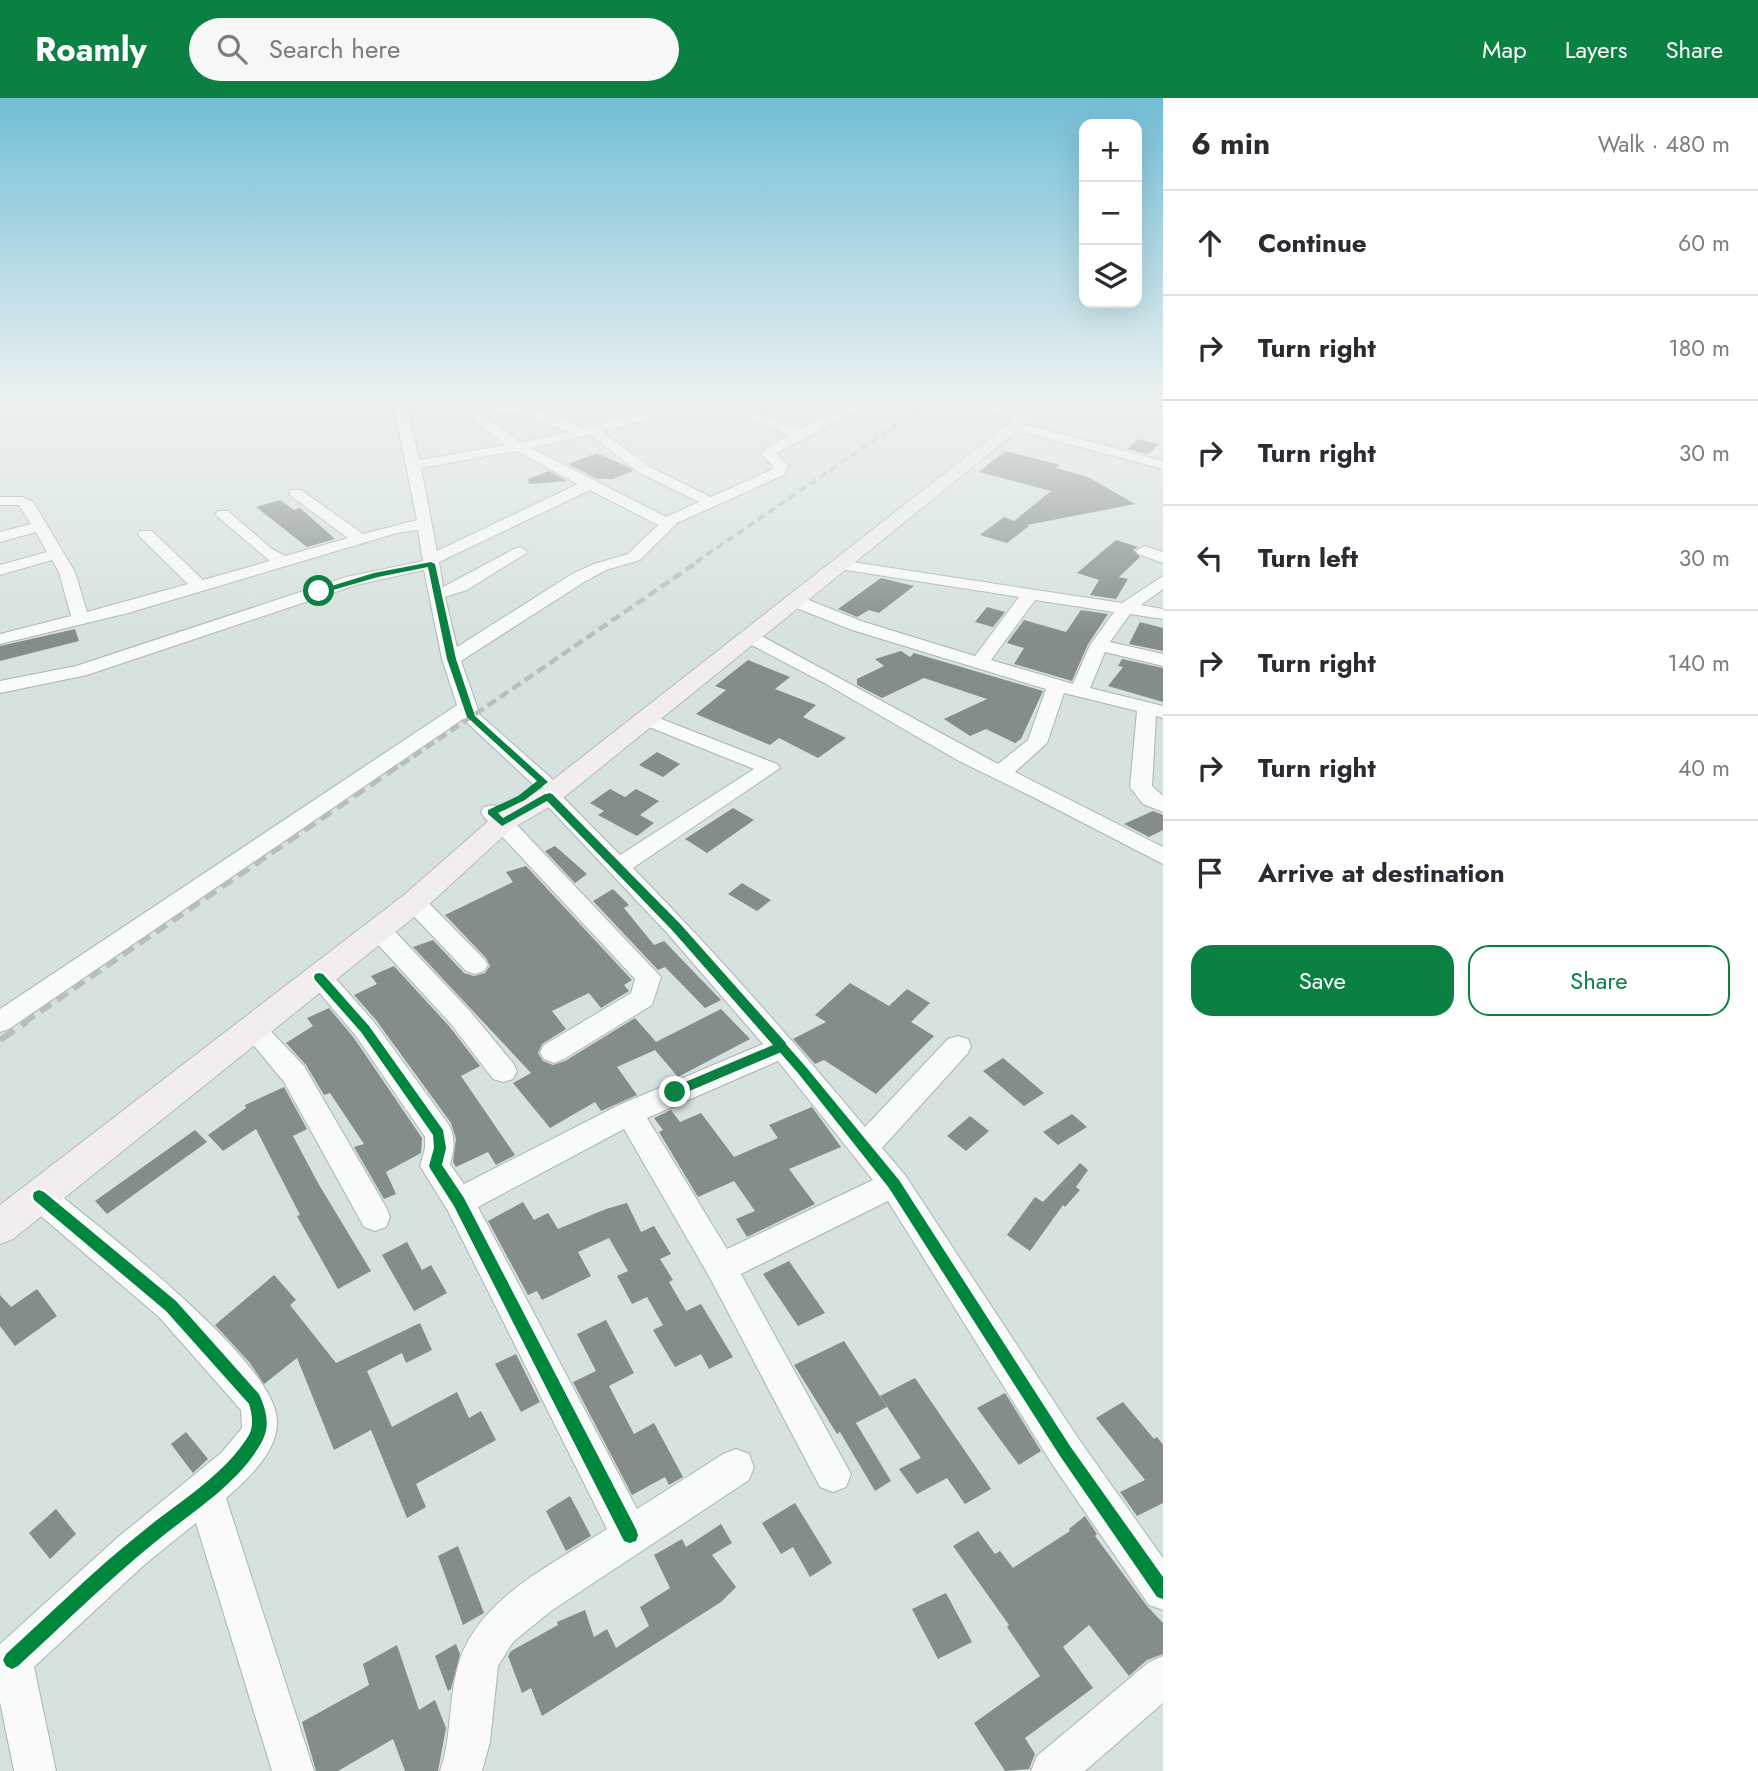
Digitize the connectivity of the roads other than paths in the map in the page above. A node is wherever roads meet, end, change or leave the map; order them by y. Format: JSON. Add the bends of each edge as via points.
{"nodes":[{"id":1,"x":416,"y":480,"type":"edge"},
{"id":2,"x":579,"y":480,"type":"edge"},
{"id":3,"x":665,"y":480,"type":"edge"},
{"id":4,"x":761,"y":480,"type":"edge"},
{"id":5,"x":938,"y":480,"type":"edge"},
{"id":6,"x":942,"y":480,"type":"edge"},
{"id":7,"x":588,"y":485,"type":"junction"},
{"id":8,"x":296,"y":493,"type":"dead end"},
{"id":9,"x":0,"y":501,"type":"edge"},
{"id":10,"x":712,"y":503,"type":"junction"},
{"id":11,"x":223,"y":514,"type":"dead end"},
{"id":12,"x":667,"y":523,"type":"junction"},
{"id":13,"x":423,"y":524,"type":"junction"},
{"id":14,"x":39,"y":527,"type":"junction"},
{"id":15,"x":146,"y":534,"type":"dead end"},
{"id":16,"x":0,"y":537,"type":"edge"},
{"id":17,"x":360,"y":539,"type":"junction"},
{"id":18,"x":1144,"y":551,"type":"dead end"},
{"id":19,"x":520,"y":552,"type":"dead end"},
{"id":20,"x":57,"y":554,"type":"junction"},
{"id":21,"x":1163,"y":558,"type":"edge"},
{"id":22,"x":284,"y":562,"type":"junction"},
{"id":23,"x":431,"y":562,"type":"junction"},
{"id":24,"x":839,"y":565,"type":"junction"},
{"id":25,"x":0,"y":570,"type":"edge"},
{"id":26,"x":1163,"y":580,"type":"edge"},
{"id":27,"x":200,"y":587,"type":"junction"},
{"id":28,"x":436,"y":595,"type":"junction"},
{"id":29,"x":1030,"y":595,"type":"junction"},
{"id":30,"x":796,"y":601,"type":"junction"},
{"id":31,"x":1125,"y":609,"type":"junction"},
{"id":32,"x":1163,"y":614,"type":"edge"},
{"id":33,"x":82,"y":620,"type":"junction"},
{"id":34,"x":750,"y":637,"type":"junction"},
{"id":35,"x":0,"y":639,"type":"edge"},
{"id":36,"x":1099,"y":645,"type":"junction"},
{"id":37,"x":451,"y":659,"type":"junction"},
{"id":38,"x":1163,"y":660,"type":"edge"},
{"id":39,"x":980,"y":662,"type":"junction"},
{"id":40,"x":1056,"y":686,"type":"junction"},
{"id":41,"x":0,"y":687,"type":"edge"},
{"id":42,"x":1079,"y":692,"type":"junction"},
{"id":43,"x":468,"y":707,"type":"junction"},
{"id":44,"x":1155,"y":710,"type":"edge"},
{"id":45,"x":646,"y":719,"type":"junction"},
{"id":46,"x":999,"y":774,"type":"junction"},
{"id":47,"x":546,"y":789,"type":"junction"},
{"id":48,"x":1163,"y":805,"type":"edge"},
{"id":49,"x":497,"y":818,"type":"junction"},
{"id":50,"x":1163,"y":857,"type":"edge"},
{"id":51,"x":617,"y":868,"type":"junction"},
{"id":52,"x":414,"y":902,"type":"junction"},
{"id":53,"x":379,"y":930,"type":"junction"},
{"id":54,"x":475,"y":965,"type":"dead end"},
{"id":55,"x":319,"y":977,"type":"junction"},
{"id":56,"x":0,"y":1022,"type":"edge"},
{"id":57,"x":253,"y":1029,"type":"junction"},
{"id":58,"x":958,"y":1046,"type":"dead end"},
{"id":59,"x":782,"y":1047,"type":"junction"},
{"id":60,"x":554,"y":1052,"type":"dead end"},
{"id":61,"x":503,"y":1071,"type":"dead end"},
{"id":62,"x":629,"y":1113,"type":"junction"},
{"id":63,"x":864,"y":1148,"type":"junction"},
{"id":64,"x":894,"y":1184,"type":"junction"},
{"id":65,"x":39,"y":1196,"type":"junction"},
{"id":66,"x":0,"y":1202,"type":"edge"},
{"id":67,"x":460,"y":1202,"type":"junction"},
{"id":68,"x":375,"y":1217,"type":"dead end"},
{"id":69,"x":0,"y":1227,"type":"edge"},
{"id":70,"x":721,"y":1268,"type":"junction"},
{"id":71,"x":737,"y":1467,"type":"dead end"},
{"id":72,"x":833,"y":1474,"type":"dead end"},
{"id":73,"x":205,"y":1492,"type":"junction"},
{"id":74,"x":630,"y":1535,"type":"junction"},
{"id":75,"x":1163,"y":1591,"type":"edge"},
{"id":76,"x":6,"y":1666,"type":"edge"},
{"id":77,"x":1163,"y":1676,"type":"edge"},
{"id":78,"x":35,"y":1771,"type":"edge"},
{"id":79,"x":293,"y":1771,"type":"edge"},
{"id":80,"x":461,"y":1771,"type":"edge"},
{"id":81,"x":1052,"y":1771,"type":"edge"}],
"edges":[{"from":1,"to":13,"type":"street"},
{"from":2,"to":7,"type":"street"},
{"from":3,"to":10,"type":"street"},
{"from":4,"to":10,"type":"street"},
{"from":5,"to":47,"type":"main road"},
{"from":6,"to":24,"type":"main road"},
{"from":7,"to":12,"type":"street"},
{"from":7,"to":23,"type":"street"},
{"from":8,"to":17,"type":"street"},
{"from":9,"to":14,"type":"street","via":[[29,505]]},
{"from":10,"to":12,"type":"street"},
{"from":11,"to":22,"type":"street"},
{"from":12,"to":37,"type":"street","via":[[634,557],[578,578]]},
{"from":13,"to":17,"type":"street"},
{"from":13,"to":23,"type":"street"},
{"from":14,"to":16,"type":"street"},
{"from":14,"to":20,"type":"street"},
{"from":15,"to":27,"type":"street"},
{"from":17,"to":22,"type":"street"},
{"from":18,"to":21,"type":"street"},
{"from":19,"to":28,"type":"street"},
{"from":20,"to":25,"type":"street"},
{"from":20,"to":33,"type":"street"},
{"from":22,"to":27,"type":"street"},
{"from":23,"to":28,"type":"street"},
{"from":23,"to":41,"type":"street","via":[[352,581],[80,671]]},
{"from":24,"to":29,"type":"street"},
{"from":24,"to":30,"type":"main road"},
{"from":26,"to":31,"type":"street"},
{"from":27,"to":33,"type":"street"},
{"from":28,"to":37,"type":"street"},
{"from":29,"to":31,"type":"street"},
{"from":29,"to":39,"type":"street"},
{"from":30,"to":34,"type":"main road"},
{"from":30,"to":39,"type":"street","via":[[858,626]]},
{"from":31,"to":32,"type":"street"},
{"from":31,"to":36,"type":"street"},
{"from":33,"to":35,"type":"street"},
{"from":34,"to":45,"type":"main road"},
{"from":34,"to":46,"type":"street"},
{"from":36,"to":38,"type":"street"},
{"from":36,"to":42,"type":"street"},
{"from":37,"to":43,"type":"street"},
{"from":39,"to":40,"type":"street"},
{"from":40,"to":42,"type":"street"},
{"from":40,"to":46,"type":"street","via":[[1037,743]]},
{"from":42,"to":44,"type":"street"},
{"from":43,"to":47,"type":"street","via":[[479,726]]},
{"from":43,"to":56,"type":"street"},
{"from":44,"to":48,"type":"street","via":[[1140,786]]},
{"from":45,"to":47,"type":"main road"},
{"from":45,"to":51,"type":"street","via":[[770,768]]},
{"from":46,"to":50,"type":"street"},
{"from":47,"to":49,"type":"main road"},
{"from":47,"to":51,"type":"street"},
{"from":49,"to":52,"type":"main road"},
{"from":49,"to":60,"type":"street","via":[[648,977],[643,998]]},
{"from":49,"to":66,"type":"main road"},
{"from":51,"to":59,"type":"street"},
{"from":52,"to":53,"type":"main road"},
{"from":52,"to":54,"type":"street"},
{"from":53,"to":55,"type":"main road"},
{"from":53,"to":61,"type":"street"},
{"from":55,"to":57,"type":"main road"},
{"from":55,"to":67,"type":"street","via":[[365,1029],[439,1134],[435,1166]]},
{"from":57,"to":65,"type":"main road"},
{"from":57,"to":68,"type":"street","via":[[294,1074]]},
{"from":58,"to":63,"type":"street"},
{"from":59,"to":62,"type":"street"},
{"from":59,"to":63,"type":"street"},
{"from":62,"to":67,"type":"street"},
{"from":62,"to":70,"type":"street"},
{"from":63,"to":64,"type":"street"},
{"from":64,"to":70,"type":"street"},
{"from":64,"to":75,"type":"street","via":[[1065,1451]]},
{"from":65,"to":69,"type":"main road"},
{"from":65,"to":73,"type":"street","via":[[171,1306],[254,1399],[260,1425],[256,1438]]},
{"from":67,"to":74,"type":"street"},
{"from":70,"to":72,"type":"street"},
{"from":71,"to":74,"type":"street"},
{"from":73,"to":76,"type":"street"},
{"from":73,"to":79,"type":"street"},
{"from":74,"to":80,"type":"street","via":[[531,1603],[500,1628],[483,1650],[473,1685],[469,1752]]},
{"from":76,"to":78,"type":"street"},
{"from":77,"to":81,"type":"street"}]}
